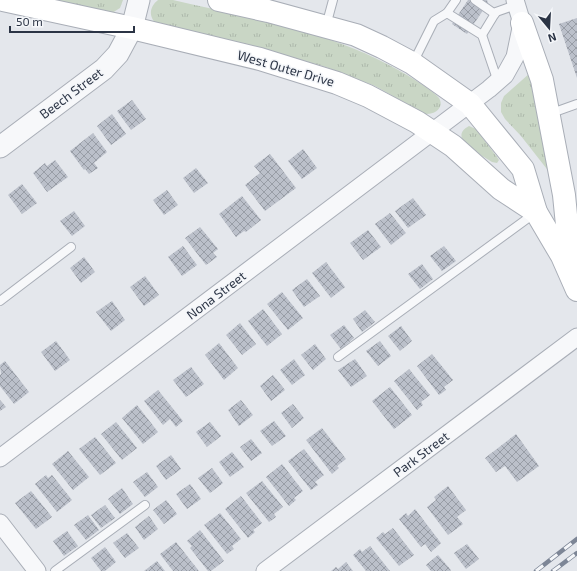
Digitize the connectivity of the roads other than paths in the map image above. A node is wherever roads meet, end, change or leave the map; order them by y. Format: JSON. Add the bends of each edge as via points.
{"nodes":[{"id":1,"x":3,"y":0,"type":"edge"},
{"id":2,"x":139,"y":0,"type":"edge"},
{"id":3,"x":219,"y":0,"type":"edge"},
{"id":4,"x":333,"y":0,"type":"edge"},
{"id":5,"x":456,"y":0,"type":"edge"},
{"id":6,"x":475,"y":0,"type":"edge"},
{"id":7,"x":518,"y":6,"type":"edge"},
{"id":8,"x":447,"y":13,"type":"junction"},
{"id":9,"x":495,"y":14,"type":"junction"},
{"id":10,"x":326,"y":27,"type":"junction"},
{"id":11,"x":132,"y":28,"type":"junction"},
{"id":12,"x":482,"y":35,"type":"junction"},
{"id":13,"x":412,"y":63,"type":"junction"},
{"id":14,"x":498,"y":82,"type":"junction"},
{"id":15,"x":470,"y":104,"type":"junction"},
{"id":16,"x":577,"y":104,"type":"edge"},
{"id":17,"x":548,"y":114,"type":"junction"},
{"id":18,"x":432,"y":132,"type":"junction"},
{"id":19,"x":0,"y":147,"type":"edge"},
{"id":20,"x":536,"y":212,"type":"junction"},
{"id":21,"x":71,"y":247,"type":"dead end"},
{"id":22,"x":575,"y":284,"type":"edge"},
{"id":23,"x":0,"y":301,"type":"edge"},
{"id":24,"x":577,"y":337,"type":"edge"},
{"id":25,"x":338,"y":357,"type":"dead end"},
{"id":26,"x":0,"y":458,"type":"edge"},
{"id":27,"x":145,"y":505,"type":"dead end"},
{"id":28,"x":0,"y":523,"type":"edge"},
{"id":29,"x":37,"y":571,"type":"edge"},
{"id":30,"x":55,"y":571,"type":"edge"},
{"id":31,"x":265,"y":571,"type":"edge"}],
"edges":[{"from":1,"to":11,"type":"main road","name":"West Outer Drive"},
{"from":2,"to":11,"type":"street","name":"Beech Street"},
{"from":3,"to":10,"type":"main road","name":"West Outer Drive"},
{"from":4,"to":10,"type":"lane"},
{"from":5,"to":8,"type":"lane"},
{"from":6,"to":9,"type":"lane"},
{"from":7,"to":9,"type":"lane"},
{"from":7,"to":14,"type":"street","name":"Nona Street","via":[[515,57]]},
{"from":7,"to":17,"type":"main road","via":[[542,80]]},
{"from":8,"to":12,"type":"lane"},
{"from":8,"to":13,"type":"lane","via":[[434,22]]},
{"from":9,"to":12,"type":"lane"},
{"from":10,"to":13,"type":"main road","name":"West Outer Drive","via":[[356,35]]},
{"from":11,"to":18,"type":"main road","name":"West Outer Drive","via":[[260,59],[337,83],[393,108]]},
{"from":11,"to":19,"type":"street","name":"Beech Street","via":[[118,54],[104,69]]},
{"from":12,"to":14,"type":"lane"},
{"from":13,"to":15,"type":"main road","name":"West Outer Drive"},
{"from":14,"to":15,"type":"street","name":"Nona Street"},
{"from":15,"to":18,"type":"street","name":"Nona Street"},
{"from":15,"to":20,"type":"main road","name":"West Outer Drive","via":[[523,169]]},
{"from":16,"to":17,"type":"lane"},
{"from":17,"to":22,"type":"main road","via":[[564,195]]},
{"from":18,"to":20,"type":"main road","name":"West Outer Drive","via":[[453,146],[501,189]]},
{"from":18,"to":26,"type":"street","name":"Nona Street"},
{"from":20,"to":22,"type":"main road","name":"West Outer Drive"},
{"from":20,"to":25,"type":"lane"},
{"from":21,"to":23,"type":"lane"},
{"from":24,"to":31,"type":"street","name":"Park Street"},
{"from":27,"to":30,"type":"lane"},
{"from":28,"to":29,"type":"street"}]}
